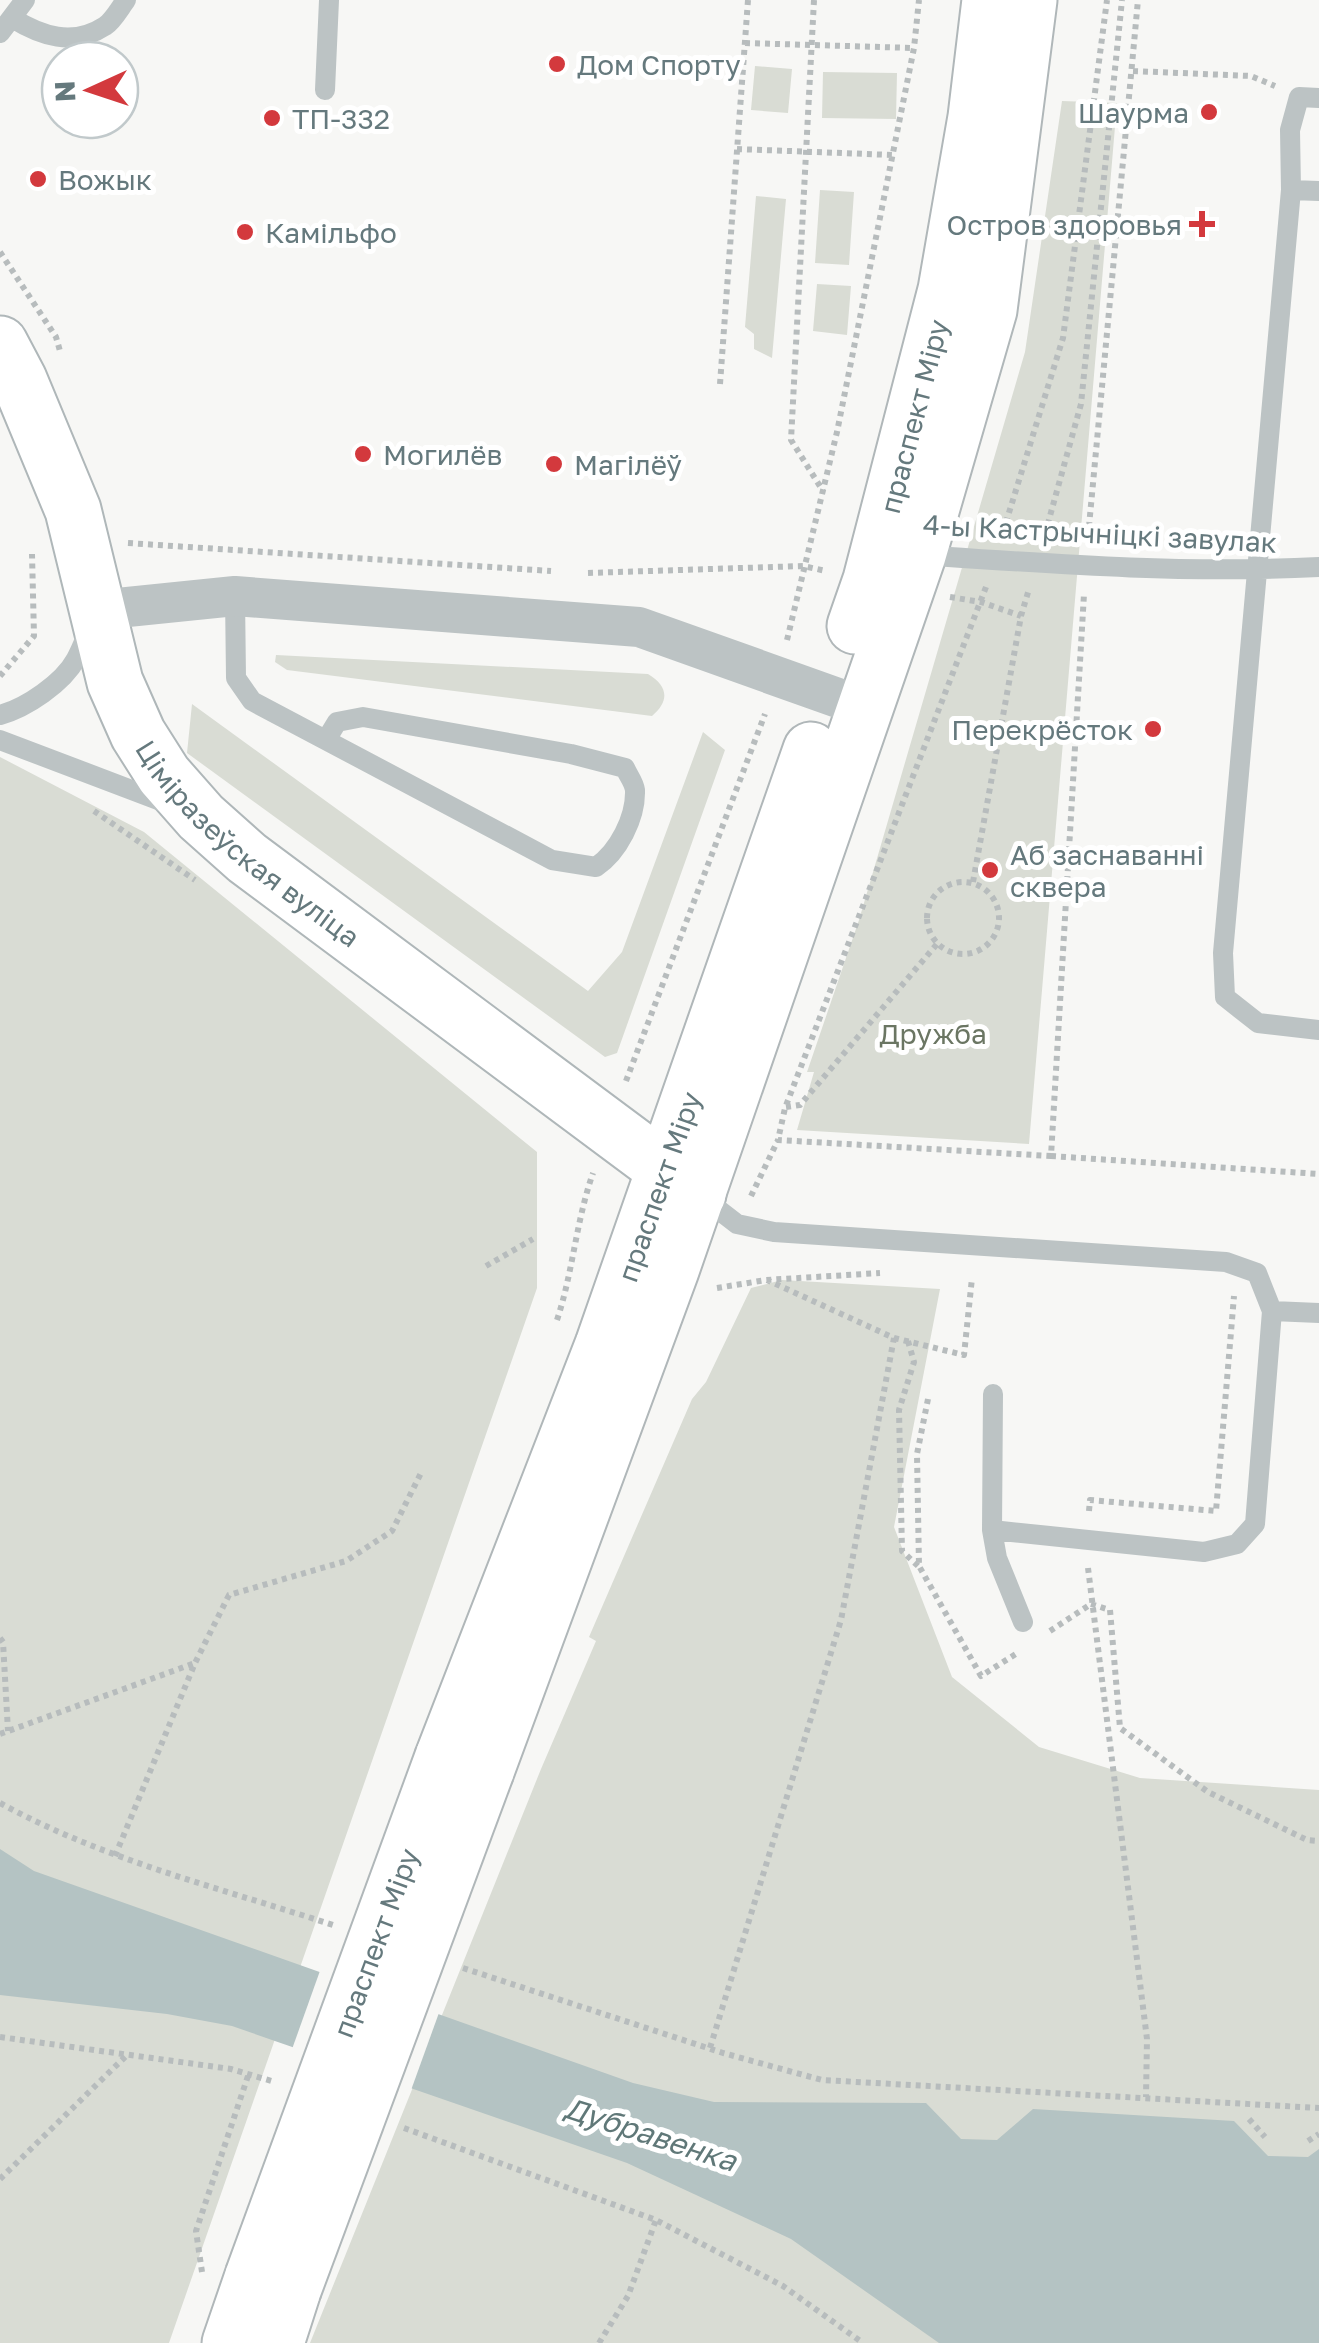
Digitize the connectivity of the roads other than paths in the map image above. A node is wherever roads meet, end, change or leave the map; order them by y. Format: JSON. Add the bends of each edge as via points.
{"nodes":[{"id":1,"x":25,"y":0,"type":"edge"},
{"id":2,"x":126,"y":0,"type":"edge"},
{"id":3,"x":329,"y":0,"type":"edge"},
{"id":4,"x":990,"y":0,"type":"edge"},
{"id":5,"x":1030,"y":0,"type":"edge"},
{"id":6,"x":6,"y":25,"type":"edge"},
{"id":7,"x":325,"y":90,"type":"dead end"},
{"id":8,"x":1309,"y":98,"type":"edge"},
{"id":9,"x":1292,"y":190,"type":"junction"},
{"id":10,"x":1319,"y":191,"type":"edge"},
{"id":11,"x":0,"y":344,"type":"edge"},
{"id":12,"x":913,"y":564,"type":"junction"},
{"id":13,"x":1319,"y":567,"type":"edge"},
{"id":14,"x":1256,"y":570,"type":"junction"},
{"id":15,"x":235,"y":596,"type":"junction"},
{"id":16,"x":98,"y":610,"type":"junction"},
{"id":17,"x":848,"y":702,"type":"junction"},
{"id":18,"x":0,"y":714,"type":"edge"},
{"id":19,"x":0,"y":740,"type":"edge"},
{"id":20,"x":326,"y":740,"type":"junction"},
{"id":21,"x":201,"y":817,"type":"junction"},
{"id":22,"x":1319,"y":1030,"type":"edge"},
{"id":23,"x":681,"y":1182,"type":"junction"},
{"id":24,"x":1272,"y":1311,"type":"junction"},
{"id":25,"x":1319,"y":1313,"type":"edge"},
{"id":26,"x":993,"y":1394,"type":"dead end"},
{"id":27,"x":992,"y":1530,"type":"junction"},
{"id":28,"x":1023,"y":1622,"type":"dead end"},
{"id":29,"x":250,"y":2282,"type":"junction"},
{"id":30,"x":230,"y":2343,"type":"edge"},
{"id":31,"x":276,"y":2343,"type":"edge"}],
"edges":[{"from":1,"to":6,"type":"lane"},
{"from":2,"to":6,"type":"lane","via":[[107,26],[68,38]]},
{"from":3,"to":7,"type":"lane"},
{"from":4,"to":12,"type":"main road","name":"праспект Міру"},
{"from":5,"to":12,"type":"main road","name":"праспект Міру","via":[[989,310]]},
{"from":8,"to":9,"type":"lane","via":[[1290,130]]},
{"from":9,"to":10,"type":"lane"},
{"from":9,"to":14,"type":"lane"},
{"from":11,"to":16,"type":"main road","name":"Ціміразеўская вуліца","via":[[72,510]]},
{"from":12,"to":14,"type":"lane","name":"4-ы Кастрычніцкі завулак","via":[[996,560]]},
{"from":12,"to":17,"type":"main road","name":"праспект Міру"},
{"from":13,"to":14,"type":"lane","name":"4-ы Кастрычніцкі завулак"},
{"from":14,"to":22,"type":"lane","via":[[1223,952],[1225,997],[1258,1023]]},
{"from":15,"to":16,"type":"street"},
{"from":15,"to":17,"type":"street","via":[[640,627]]},
{"from":15,"to":20,"type":"lane","via":[[236,678],[252,701]]},
{"from":16,"to":18,"type":"lane","via":[[74,663],[42,693]]},
{"from":16,"to":21,"type":"main road","name":"Ціміразеўская вуліца","via":[[115,682],[138,734]]},
{"from":17,"to":23,"type":"main road","name":"праспект Міру"},
{"from":19,"to":21,"type":"lane"},
{"from":20,"to":20,"type":"lane","via":[[552,860],[596,867],[610,858],[630,820],[635,787],[625,768],[364,717],[338,722]]},
{"from":21,"to":23,"type":"main road","name":"Ціміразеўская вуліца"},
{"from":23,"to":24,"type":"lane","via":[[737,1224],[774,1232],[1226,1262],[1257,1273]]},
{"from":23,"to":29,"type":"main road","name":"праспект Міру","bridge":true,"via":[[542,1507],[465,1764]]},
{"from":24,"to":25,"type":"lane"},
{"from":24,"to":27,"type":"lane","via":[[1255,1524],[1237,1544],[1204,1552]]},
{"from":26,"to":27,"type":"lane"},
{"from":27,"to":28,"type":"lane"},
{"from":29,"to":30,"type":"main road","name":"праспект Міру"},
{"from":29,"to":31,"type":"main road","name":"праспект Міру"}]}
